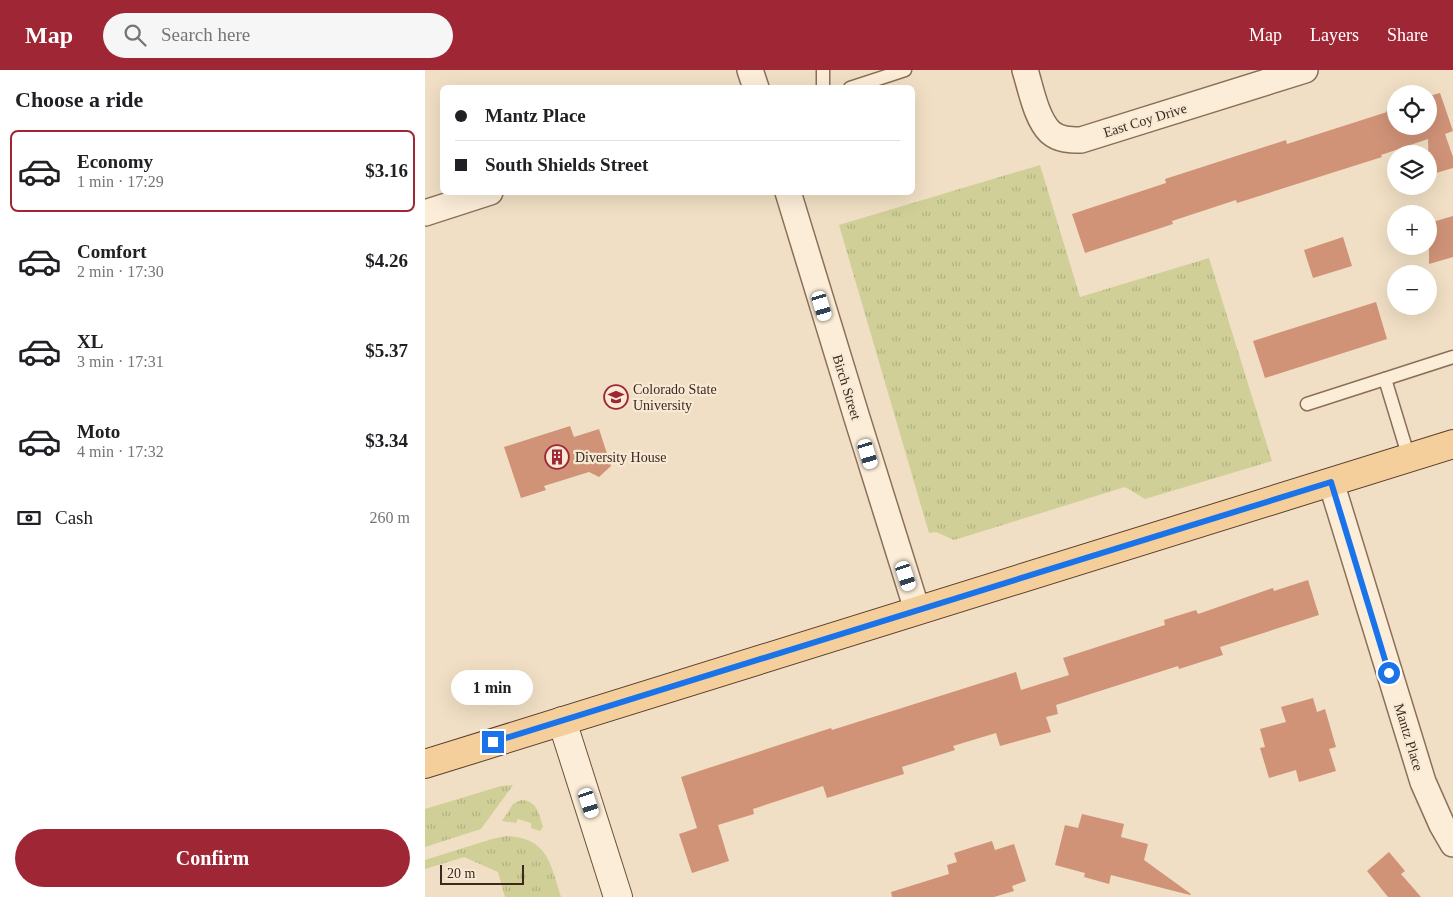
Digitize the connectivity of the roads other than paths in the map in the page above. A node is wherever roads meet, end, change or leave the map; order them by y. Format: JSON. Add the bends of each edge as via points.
{"nodes":[{"id":1,"x":750,"y":70,"type":"edge"},
{"id":2,"x":823,"y":70,"type":"edge"},
{"id":3,"x":905,"y":70,"type":"edge"},
{"id":4,"x":1025,"y":70,"type":"edge"},
{"id":5,"x":1305,"y":70,"type":"edge"},
{"id":6,"x":755,"y":85,"type":"edge"},
{"id":7,"x":822,"y":85,"type":"edge"},
{"id":8,"x":859,"y":85,"type":"edge"},
{"id":9,"x":482,"y":195,"type":"edge"},
{"id":10,"x":789,"y":195,"type":"edge"},
{"id":11,"x":425,"y":213,"type":"edge"},
{"id":12,"x":1453,"y":357,"type":"edge"},
{"id":13,"x":1385,"y":379,"type":"junction"},
{"id":14,"x":1307,"y":404,"type":"dead end"},
{"id":15,"x":1453,"y":444,"type":"edge"},
{"id":16,"x":1409,"y":458,"type":"junction"},
{"id":17,"x":1331,"y":482,"type":"junction"},
{"id":18,"x":917,"y":610,"type":"junction"},
{"id":19,"x":562,"y":721,"type":"junction"},
{"id":20,"x":425,"y":764,"type":"edge"},
{"id":21,"x":1453,"y":844,"type":"edge"},
{"id":22,"x":618,"y":897,"type":"edge"}],
"edges":[{"from":1,"to":6,"type":"street"},
{"from":2,"to":7,"type":"lane"},
{"from":3,"to":8,"type":"lane"},
{"from":4,"to":5,"type":"street","name":"East Coy Drive","via":[[1040,117],[1051,133],[1059,138],[1081,140]]},
{"from":9,"to":11,"type":"street"},
{"from":10,"to":18,"type":"street","name":"Birch Street"},
{"from":12,"to":13,"type":"lane"},
{"from":13,"to":14,"type":"lane"},
{"from":13,"to":16,"type":"lane"},
{"from":15,"to":16,"type":"main road"},
{"from":16,"to":17,"type":"main road"},
{"from":17,"to":18,"type":"main road"},
{"from":17,"to":21,"type":"street","name":"Mantz Place","via":[[1423,782]]},
{"from":18,"to":19,"type":"main road"},
{"from":19,"to":20,"type":"main road"},
{"from":19,"to":22,"type":"main road"}]}
